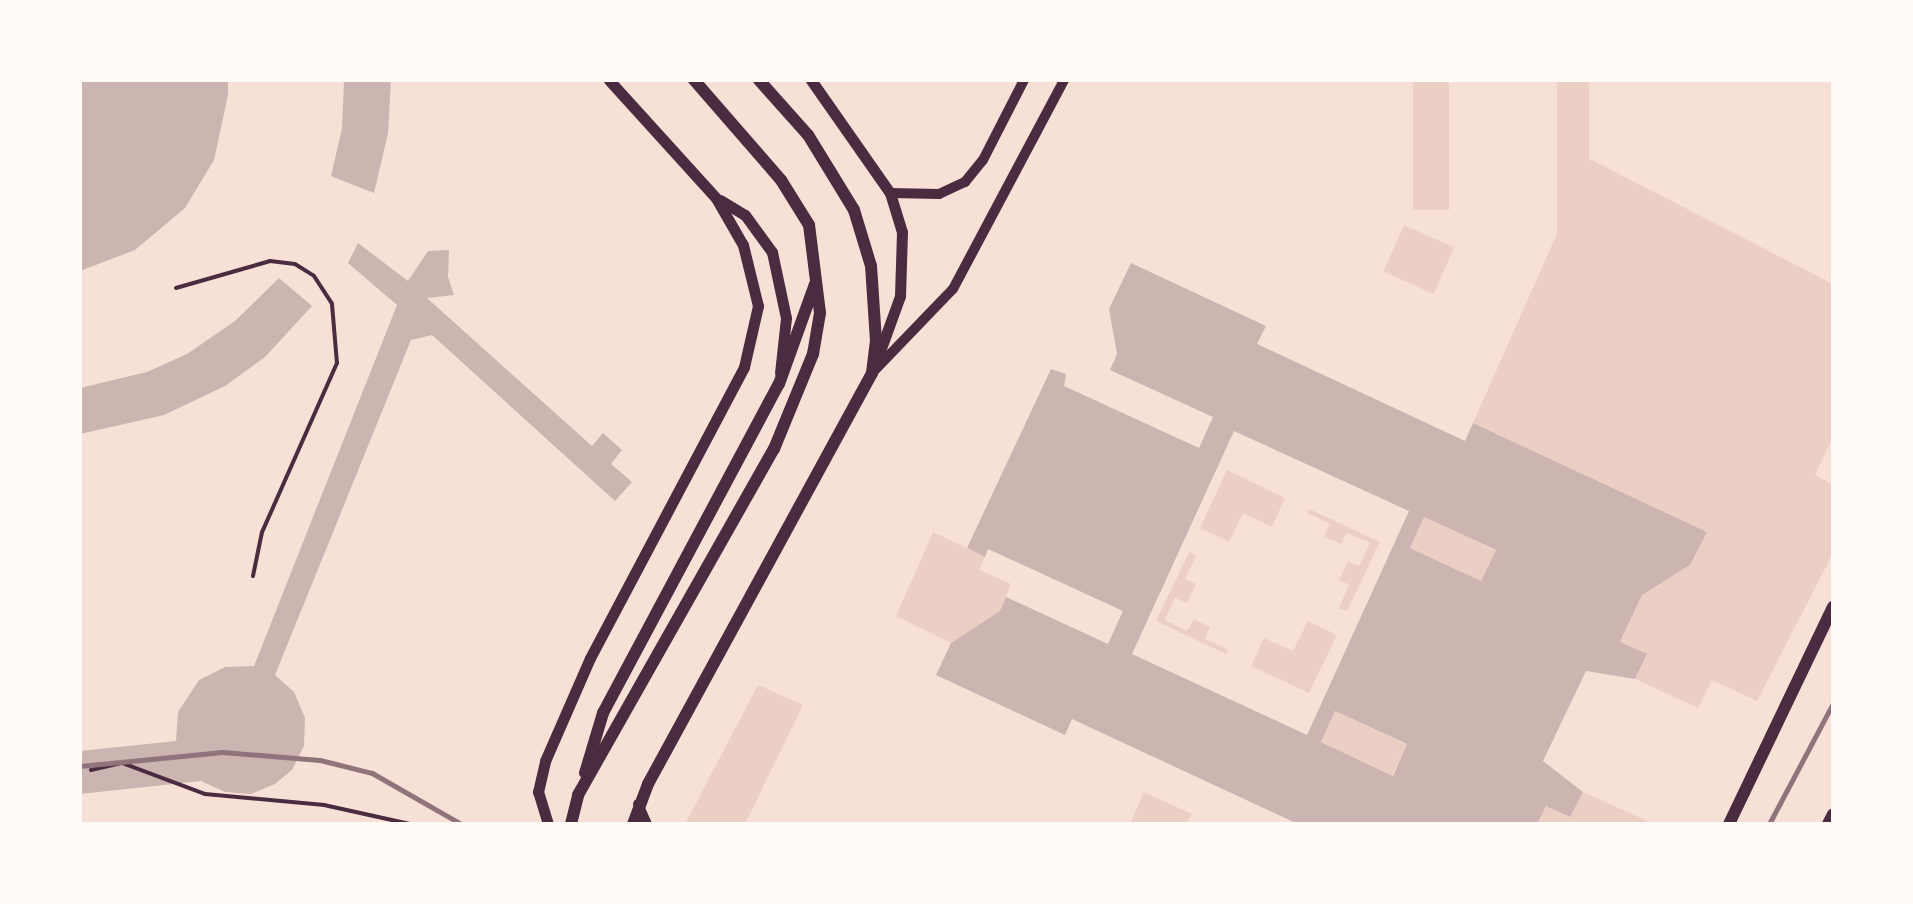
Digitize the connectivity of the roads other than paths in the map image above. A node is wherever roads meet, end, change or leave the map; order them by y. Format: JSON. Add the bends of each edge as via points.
{"nodes":[{"id":1,"x":609,"y":80,"type":"edge"},
{"id":2,"x":694,"y":80,"type":"edge"},
{"id":3,"x":759,"y":80,"type":"edge"},
{"id":4,"x":811,"y":80,"type":"edge"},
{"id":5,"x":1024,"y":80,"type":"edge"},
{"id":6,"x":1064,"y":80,"type":"edge"},
{"id":7,"x":890,"y":193,"type":"junction"},
{"id":8,"x":716,"y":198,"type":"junction"},
{"id":9,"x":818,"y":271,"type":"junction"},
{"id":10,"x":176,"y":288,"type":"dead end"},
{"id":11,"x":872,"y":373,"type":"junction"},
{"id":12,"x":779,"y":384,"type":"junction"},
{"id":13,"x":253,"y":576,"type":"dead end"},
{"id":14,"x":1833,"y":607,"type":"edge"},
{"id":15,"x":91,"y":770,"type":"dead end"},
{"id":16,"x":578,"y":795,"type":"junction"},
{"id":17,"x":638,"y":804,"type":"junction"},
{"id":18,"x":1833,"y":814,"type":"edge"},
{"id":19,"x":410,"y":824,"type":"edge"},
{"id":20,"x":548,"y":824,"type":"edge"},
{"id":21,"x":571,"y":824,"type":"edge"},
{"id":22,"x":633,"y":824,"type":"edge"},
{"id":23,"x":647,"y":824,"type":"edge"},
{"id":24,"x":1729,"y":824,"type":"edge"},
{"id":25,"x":1828,"y":824,"type":"edge"}],
"edges":[{"from":1,"to":8,"type":"main road"},
{"from":2,"to":9,"type":"main road","via":[[781,180],[809,225]]},
{"from":3,"to":11,"type":"main road","via":[[808,135],[854,210],[873,280]]},
{"from":4,"to":7,"type":"main road"},
{"from":5,"to":7,"type":"street","via":[[983,160],[965,182],[939,194]]},
{"from":6,"to":11,"type":"street","via":[[953,289]]},
{"from":7,"to":11,"type":"main road","via":[[902,232],[903,272],[894,316]]},
{"from":8,"to":12,"type":"main road","via":[[745,215],[772,252],[786,318]]},
{"from":8,"to":20,"type":"main road","via":[[753,272],[755,338],[724,411],[590,658],[545,761],[538,792]]},
{"from":9,"to":12,"type":"main road"},
{"from":9,"to":16,"type":"main road","via":[[813,354],[794,407]]},
{"from":10,"to":13,"type":"lane","via":[[270,261],[295,264],[314,276],[332,304],[337,363],[262,532]]},
{"from":11,"to":17,"type":"main road"},
{"from":12,"to":16,"type":"main road","via":[[603,713]]},
{"from":14,"to":24,"type":"main road"},
{"from":15,"to":19,"type":"lane","via":[[122,763],[205,794],[324,805]]},
{"from":16,"to":21,"type":"main road"},
{"from":17,"to":22,"type":"main road"},
{"from":17,"to":23,"type":"street"},
{"from":18,"to":25,"type":"main road"}]}
